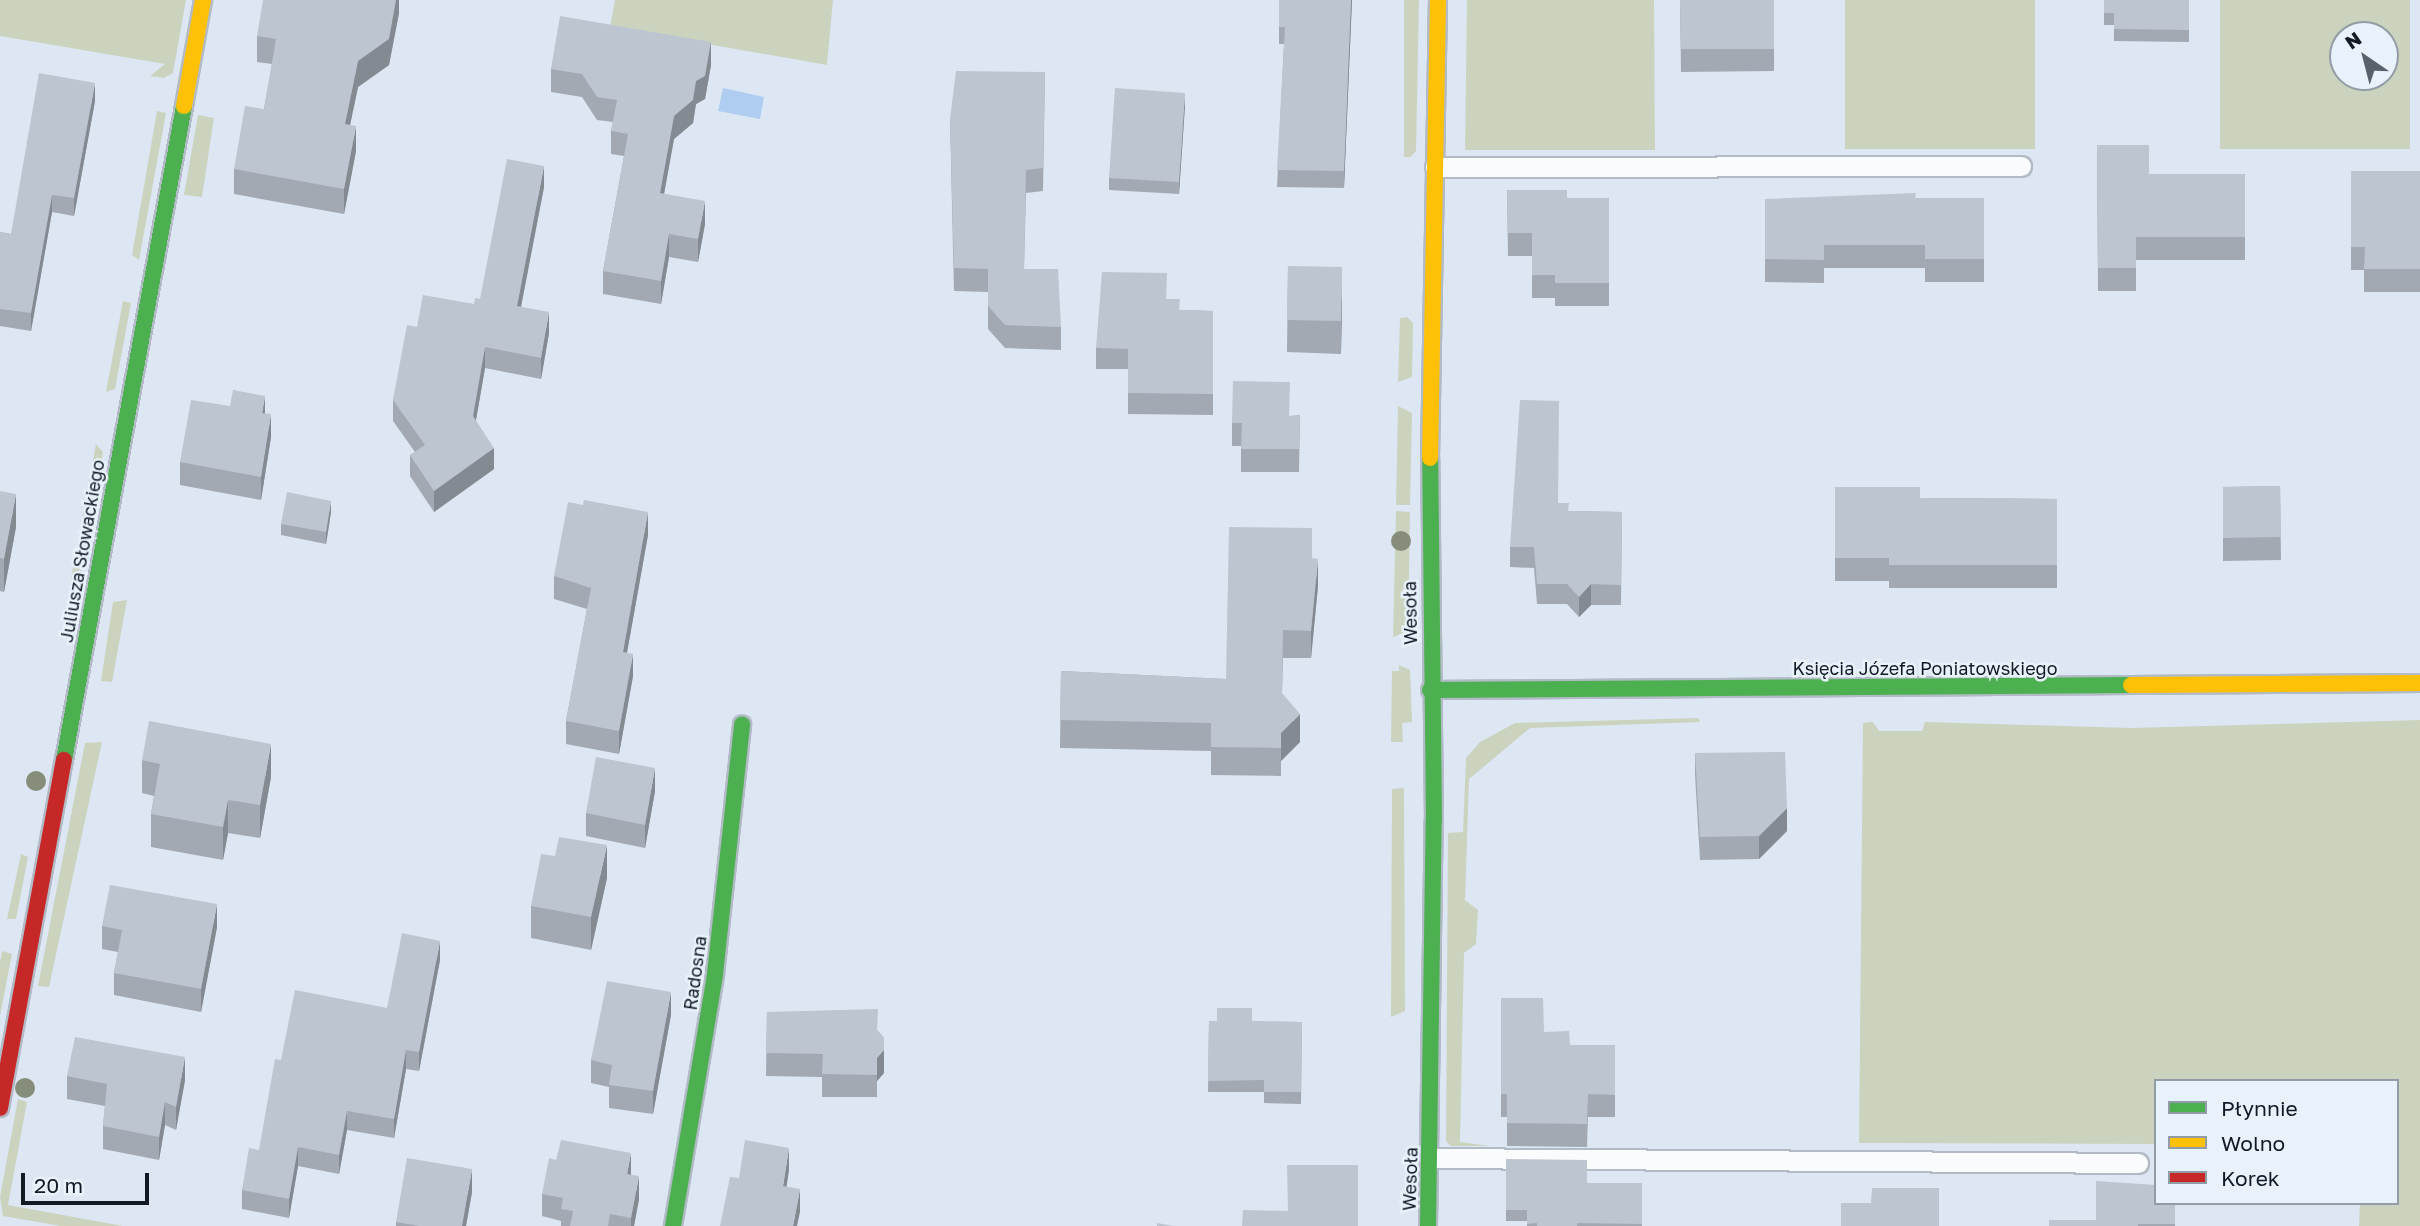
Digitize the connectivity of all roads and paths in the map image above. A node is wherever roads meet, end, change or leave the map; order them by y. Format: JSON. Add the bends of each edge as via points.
{"nodes":[{"id":1,"x":203,"y":0,"type":"edge"},
{"id":2,"x":1438,"y":0,"type":"edge"},
{"id":3,"x":2021,"y":166,"type":"dead end"},
{"id":4,"x":1435,"y":167,"type":"junction"},
{"id":5,"x":2420,"y":683,"type":"edge"},
{"id":6,"x":1430,"y":690,"type":"junction"},
{"id":7,"x":742,"y":724,"type":"dead end"},
{"id":8,"x":0,"y":1108,"type":"edge"},
{"id":9,"x":1430,"y":1158,"type":"junction"},
{"id":10,"x":2138,"y":1163,"type":"dead end"},
{"id":11,"x":673,"y":1226,"type":"edge"},
{"id":12,"x":1428,"y":1226,"type":"edge"}],
"edges":[{"from":1,"to":8,"type":"street","name":"Juliusza Słowackiego"},
{"from":2,"to":4,"type":"street","name":"Wesoła"},
{"from":3,"to":4,"type":"lane"},
{"from":4,"to":6,"type":"street","name":"Wesoła"},
{"from":5,"to":6,"type":"street","name":"Księcia Józefa Poniatowskiego"},
{"from":6,"to":9,"type":"street","name":"Wesoła","via":[[1434,820]]},
{"from":7,"to":11,"type":"street","name":"Radosna","via":[[715,974]]},
{"from":9,"to":10,"type":"lane"},
{"from":9,"to":12,"type":"street","name":"Wesoła"}]}
